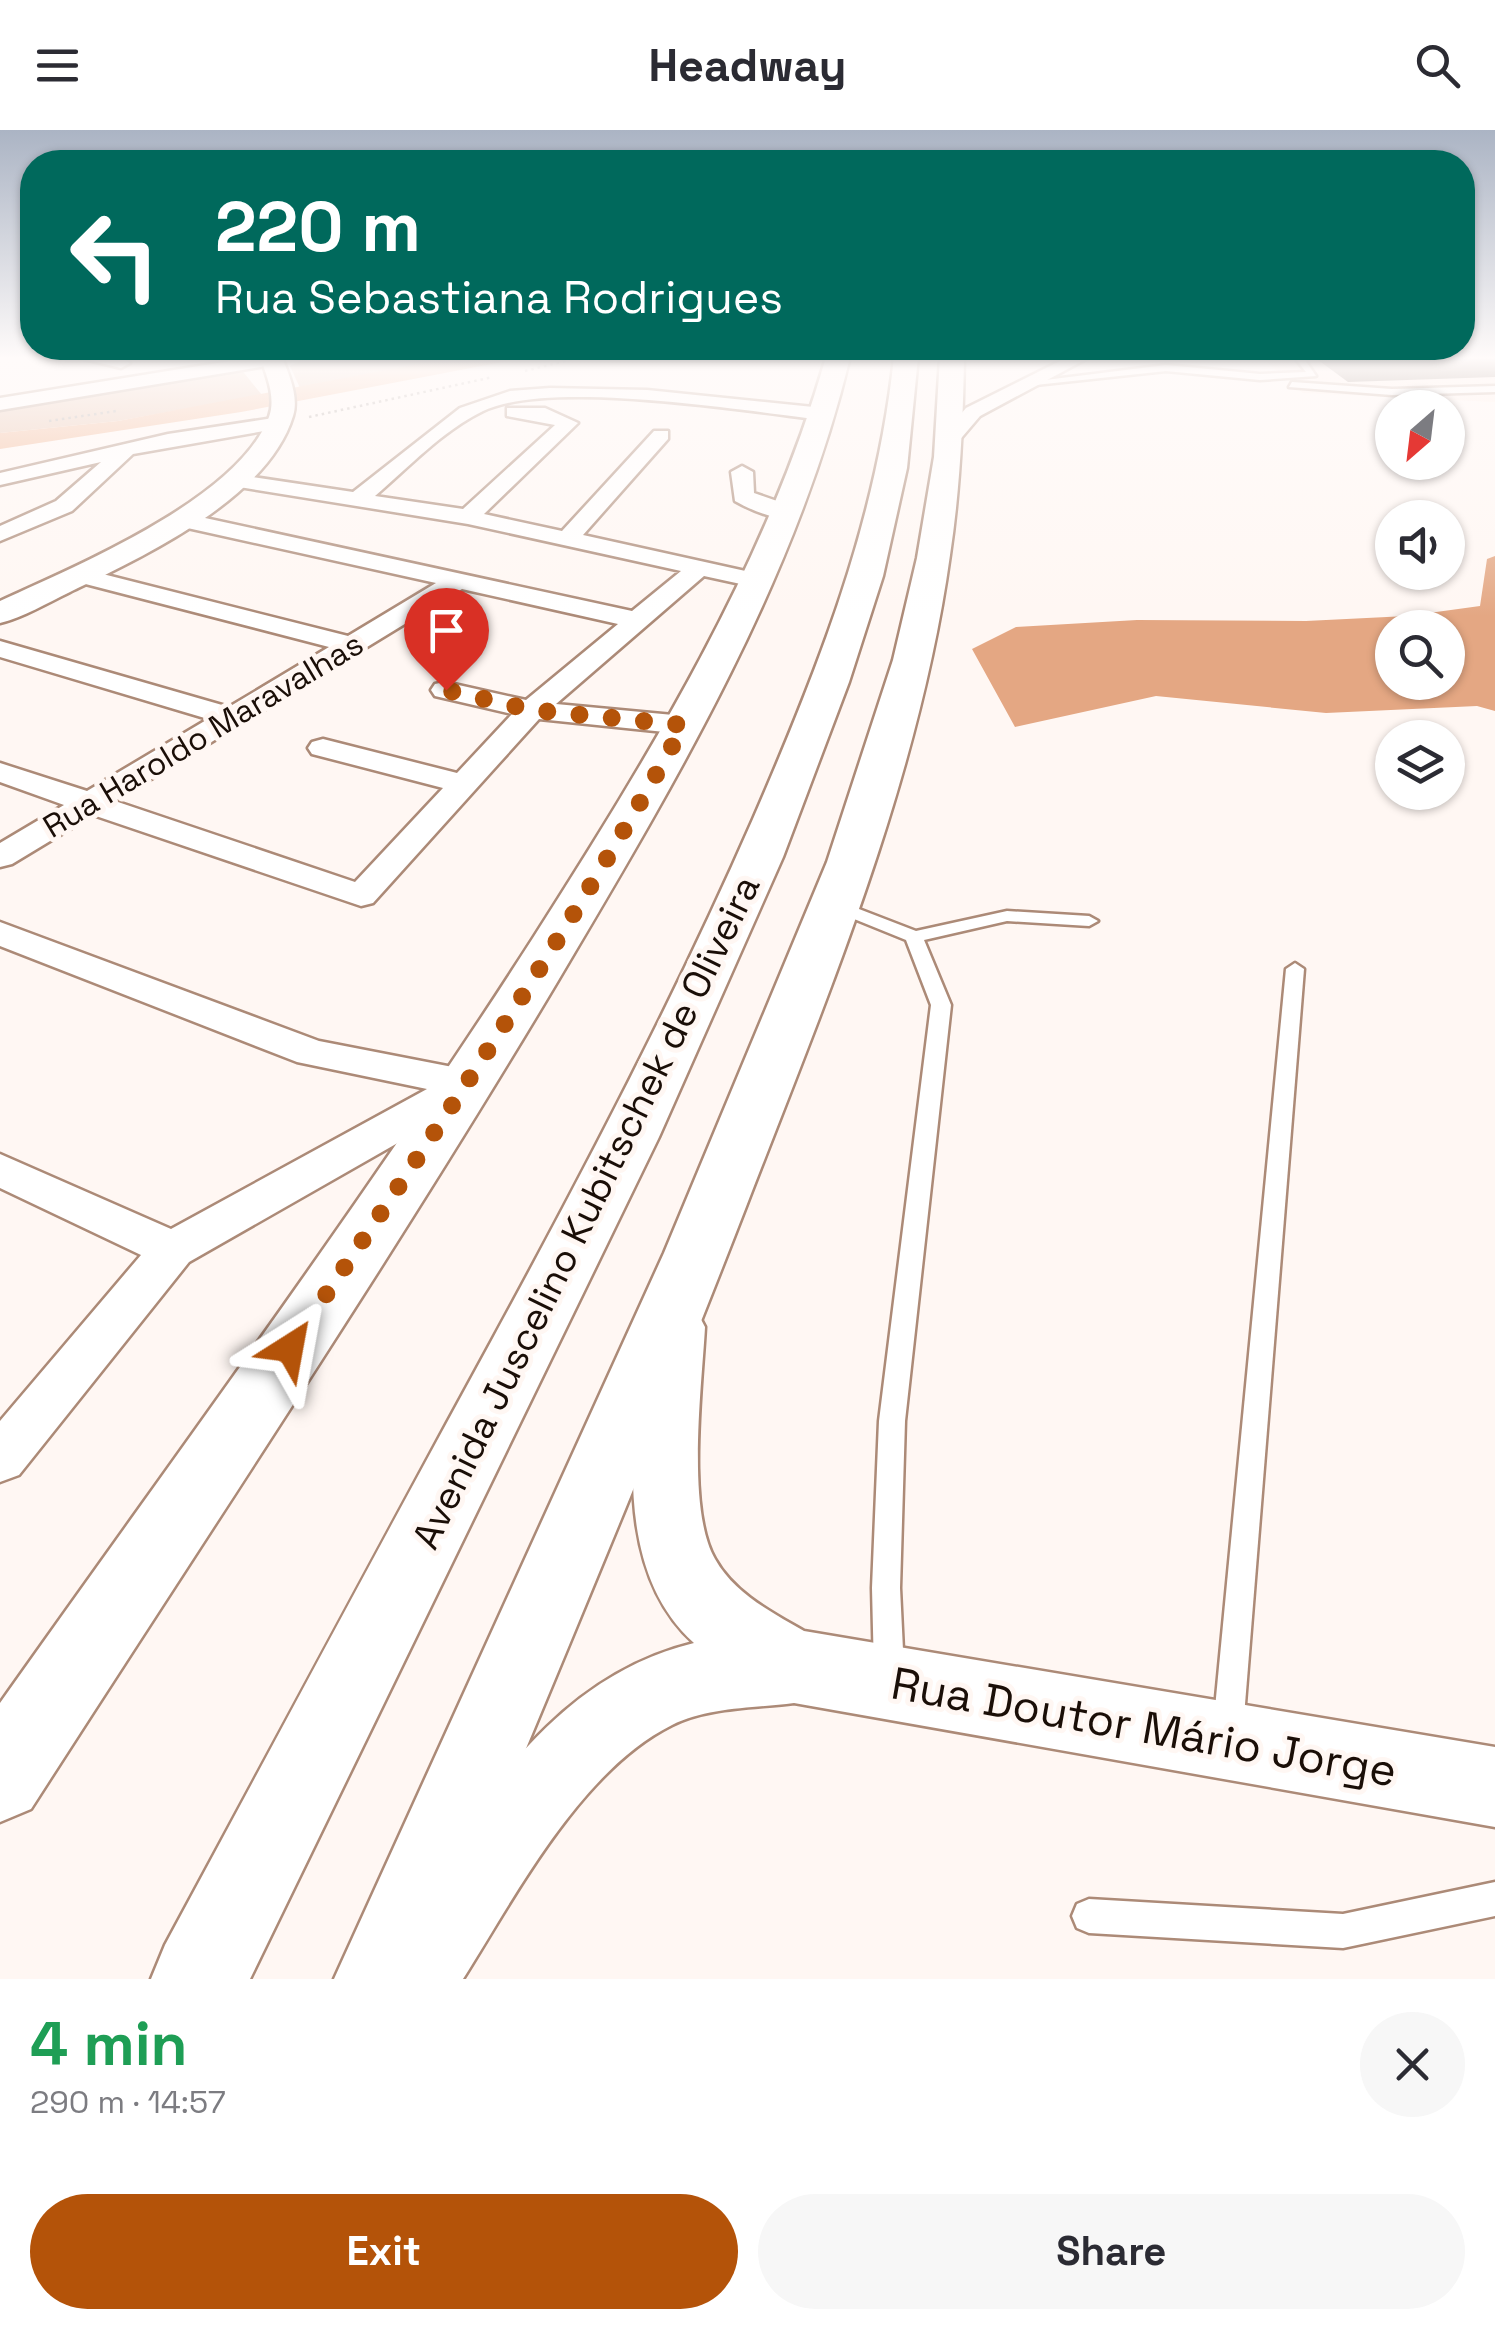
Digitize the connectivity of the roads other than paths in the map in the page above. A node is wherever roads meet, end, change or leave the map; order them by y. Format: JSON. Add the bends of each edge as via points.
{"nodes":[{"id":1,"x":141,"y":443,"type":"edge"},
{"id":2,"x":265,"y":443,"type":"edge"},
{"id":3,"x":429,"y":443,"type":"edge"},
{"id":4,"x":547,"y":443,"type":"edge"},
{"id":5,"x":653,"y":443,"type":"edge"},
{"id":6,"x":813,"y":443,"type":"edge"},
{"id":7,"x":897,"y":443,"type":"edge"},
{"id":8,"x":956,"y":443,"type":"edge"},
{"id":9,"x":128,"y":449,"type":"junction"},
{"id":10,"x":742,"y":472,"type":"dead end"},
{"id":11,"x":0,"y":476,"type":"edge"},
{"id":12,"x":233,"y":480,"type":"junction"},
{"id":13,"x":358,"y":499,"type":"junction"},
{"id":14,"x":789,"y":512,"type":"junction"},
{"id":15,"x":468,"y":517,"type":"junction"},
{"id":16,"x":182,"y":520,"type":"junction"},
{"id":17,"x":0,"y":534,"type":"edge"},
{"id":18,"x":567,"y":538,"type":"junction"},
{"id":19,"x":699,"y":568,"type":"junction"},
{"id":20,"x":78,"y":575,"type":"junction"},
{"id":21,"x":759,"y":581,"type":"junction"},
{"id":22,"x":456,"y":582,"type":"junction"},
{"id":23,"x":0,"y":613,"type":"edge"},
{"id":24,"x":636,"y":620,"type":"junction"},
{"id":25,"x":352,"y":644,"type":"junction"},
{"id":26,"x":0,"y":649,"type":"edge"},
{"id":27,"x":446,"y":690,"type":"dead end"},
{"id":28,"x":532,"y":710,"type":"junction"},
{"id":29,"x":233,"y":717,"type":"junction"},
{"id":30,"x":684,"y":725,"type":"junction"},
{"id":31,"x":323,"y":748,"type":"dead end"},
{"id":32,"x":0,"y":772,"type":"edge"},
{"id":33,"x":461,"y":783,"type":"junction"},
{"id":34,"x":90,"y":803,"type":"junction"},
{"id":35,"x":0,"y":857,"type":"edge"},
{"id":36,"x":833,"y":904,"type":"junction"},
{"id":37,"x":1090,"y":921,"type":"dead end"},
{"id":38,"x":0,"y":933,"type":"edge"},
{"id":39,"x":914,"y":938,"type":"junction"},
{"id":40,"x":1294,"y":969,"type":"dead end"},
{"id":41,"x":468,"y":1084,"type":"junction"},
{"id":42,"x":0,"y":1170,"type":"edge"},
{"id":43,"x":174,"y":1250,"type":"junction"},
{"id":44,"x":675,"y":1306,"type":"junction"},
{"id":45,"x":0,"y":1460,"type":"edge"},
{"id":46,"x":794,"y":1666,"type":"junction"},
{"id":47,"x":890,"y":1683,"type":"junction"},
{"id":48,"x":1227,"y":1741,"type":"junction"},
{"id":49,"x":0,"y":1778,"type":"edge"},
{"id":50,"x":1495,"y":1787,"type":"edge"},
{"id":51,"x":243,"y":1893,"type":"junction"},
{"id":52,"x":1495,"y":1898,"type":"edge"},
{"id":53,"x":1089,"y":1916,"type":"dead end"},
{"id":54,"x":170,"y":1979,"type":"edge"},
{"id":55,"x":198,"y":1979,"type":"edge"},
{"id":56,"x":382,"y":1979,"type":"edge"},
{"id":57,"x":412,"y":1979,"type":"edge"}],
"edges":[{"from":1,"to":9,"type":"street"},
{"from":2,"to":12,"type":"street"},
{"from":3,"to":13,"type":"street"},
{"from":4,"to":15,"type":"street"},
{"from":5,"to":18,"type":"street"},
{"from":6,"to":14,"type":"main road"},
{"from":7,"to":51,"type":"main road","name":"Avenida Juscelino Kubitschek de Oliveira","via":[[864,582],[752,877],[618,1164]]},
{"from":8,"to":36,"type":"main road","via":[[924,602],[870,800]]},
{"from":9,"to":11,"type":"street"},
{"from":9,"to":17,"type":"street","via":[[64,506]]},
{"from":10,"to":14,"type":"street","via":[[743,496]]},
{"from":12,"to":13,"type":"street"},
{"from":12,"to":16,"type":"street"},
{"from":13,"to":15,"type":"street"},
{"from":14,"to":21,"type":"main road"},
{"from":15,"to":18,"type":"street"},
{"from":16,"to":20,"type":"street"},
{"from":16,"to":22,"type":"street"},
{"from":18,"to":19,"type":"street"},
{"from":19,"to":21,"type":"street"},
{"from":19,"to":24,"type":"street"},
{"from":20,"to":23,"type":"street"},
{"from":20,"to":25,"type":"street"},
{"from":21,"to":30,"type":"main road"},
{"from":22,"to":24,"type":"street"},
{"from":22,"to":25,"type":"street","name":"Rua Haroldo Maravalhas"},
{"from":24,"to":28,"type":"street"},
{"from":25,"to":29,"type":"street","name":"Rua Haroldo Maravalhas"},
{"from":26,"to":29,"type":"street"},
{"from":27,"to":28,"type":"street"},
{"from":28,"to":30,"type":"street"},
{"from":28,"to":33,"type":"street"},
{"from":29,"to":34,"type":"street","name":"Rua Haroldo Maravalhas"},
{"from":30,"to":41,"type":"main road"},
{"from":31,"to":33,"type":"street"},
{"from":32,"to":34,"type":"street"},
{"from":33,"to":34,"type":"street","via":[[361,896]]},
{"from":34,"to":35,"type":"street","name":"Rua Haroldo Maravalhas"},
{"from":36,"to":39,"type":"lane"},
{"from":36,"to":44,"type":"main road"},
{"from":37,"to":39,"type":"lane","via":[[1007,916]]},
{"from":38,"to":41,"type":"street","via":[[296,1048]]},
{"from":39,"to":47,"type":"lane","via":[[941,1005],[890,1440],[884,1598]]},
{"from":40,"to":48,"type":"lane"},
{"from":41,"to":43,"type":"street"},
{"from":41,"to":49,"type":"main road"},
{"from":42,"to":43,"type":"street"},
{"from":43,"to":45,"type":"street"},
{"from":44,"to":46,"type":"street","name":"Rua Doutor Mário Jorge","via":[[666,1490],[672,1539],[708,1608]]},
{"from":44,"to":56,"type":"main road"},
{"from":46,"to":47,"type":"street","name":"Rua Doutor Mário Jorge"},
{"from":46,"to":57,"type":"street","name":"Rua Doutor Mário Jorge","via":[[676,1685],[608,1722],[536,1798]]},
{"from":47,"to":48,"type":"street","name":"Rua Doutor Mário Jorge"},
{"from":48,"to":50,"type":"street","name":"Rua Doutor Mário Jorge"},
{"from":51,"to":54,"type":"main road"},
{"from":51,"to":55,"type":"main road","name":"Avenida Juscelino Kubitschek de Oliveira"},
{"from":52,"to":53,"type":"lane","via":[[1343,1931]]}]}
